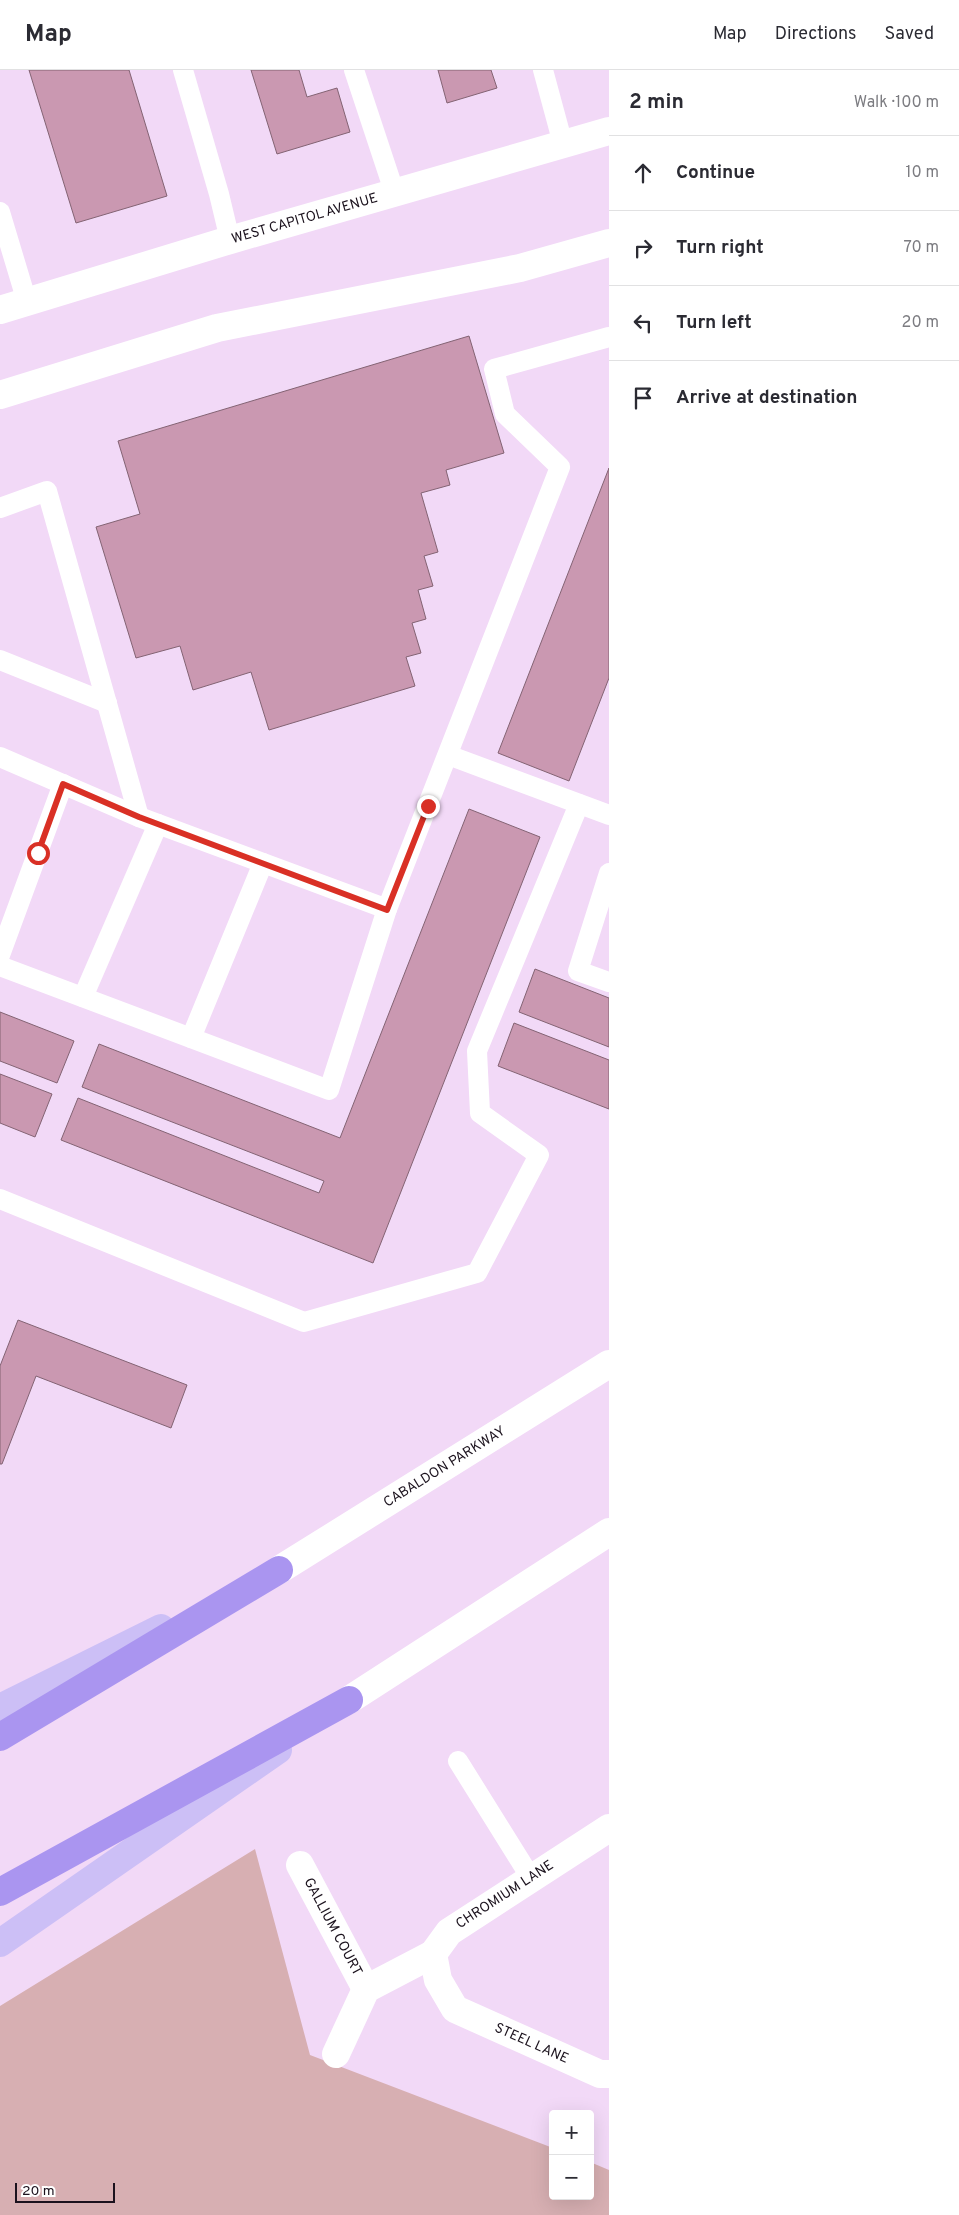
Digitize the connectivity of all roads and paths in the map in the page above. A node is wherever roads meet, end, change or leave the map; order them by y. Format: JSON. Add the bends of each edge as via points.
{"nodes":[{"id":1,"x":183,"y":70,"type":"edge"},
{"id":2,"x":354,"y":70,"type":"edge"},
{"id":3,"x":543,"y":70,"type":"edge"},
{"id":4,"x":609,"y":130,"type":"edge"},
{"id":5,"x":563,"y":144,"type":"junction"},
{"id":6,"x":395,"y":194,"type":"junction"},
{"id":7,"x":0,"y":212,"type":"edge"},
{"id":8,"x":230,"y":240,"type":"junction"},
{"id":9,"x":609,"y":243,"type":"edge"},
{"id":10,"x":27,"y":302,"type":"junction"},
{"id":11,"x":0,"y":310,"type":"edge"},
{"id":12,"x":609,"y":337,"type":"edge"},
{"id":13,"x":0,"y":395,"type":"edge"},
{"id":14,"x":0,"y":508,"type":"edge"},
{"id":15,"x":0,"y":660,"type":"edge"},
{"id":16,"x":107,"y":703,"type":"junction"},
{"id":17,"x":448,"y":755,"type":"junction"},
{"id":18,"x":0,"y":758,"type":"edge"},
{"id":19,"x":63,"y":784,"type":"junction"},
{"id":20,"x":579,"y":804,"type":"junction"},
{"id":21,"x":609,"y":815,"type":"edge"},
{"id":22,"x":139,"y":817,"type":"junction"},
{"id":23,"x":158,"y":824,"type":"junction"},
{"id":24,"x":263,"y":863,"type":"junction"},
{"id":25,"x":609,"y":873,"type":"edge"},
{"id":26,"x":387,"y":910,"type":"junction"},
{"id":27,"x":0,"y":955,"type":"edge"},
{"id":28,"x":0,"y":966,"type":"edge"},
{"id":29,"x":609,"y":982,"type":"edge"},
{"id":30,"x":83,"y":997,"type":"junction"},
{"id":31,"x":191,"y":1038,"type":"junction"},
{"id":32,"x":0,"y":1200,"type":"edge"},
{"id":33,"x":609,"y":1364,"type":"edge"},
{"id":34,"x":609,"y":1532,"type":"edge"},
{"id":35,"x":279,"y":1570,"type":"junction"},
{"id":36,"x":349,"y":1700,"type":"junction"},
{"id":37,"x":0,"y":1708,"type":"edge"},
{"id":38,"x":0,"y":1737,"type":"edge"},
{"id":39,"x":458,"y":1762,"type":"dead end"},
{"id":40,"x":609,"y":1828,"type":"edge"},
{"id":41,"x":300,"y":1865,"type":"dead end"},
{"id":42,"x":531,"y":1878,"type":"junction"},
{"id":43,"x":0,"y":1892,"type":"edge"},
{"id":44,"x":0,"y":1943,"type":"edge"},
{"id":45,"x":434,"y":1954,"type":"junction"},
{"id":46,"x":366,"y":1989,"type":"junction"},
{"id":47,"x":336,"y":2054,"type":"dead end"},
{"id":48,"x":609,"y":2074,"type":"edge"}],
"edges":[{"from":1,"to":8,"type":"lane"},
{"from":2,"to":6,"type":"lane"},
{"from":3,"to":5,"type":"lane"},
{"from":4,"to":5,"type":"main road","name":"WEST CAPITOL AVENUE"},
{"from":5,"to":6,"type":"main road","name":"WEST CAPITOL AVENUE"},
{"from":6,"to":8,"type":"main road","name":"WEST CAPITOL AVENUE"},
{"from":7,"to":10,"type":"lane"},
{"from":8,"to":10,"type":"main road","name":"WEST CAPITOL AVENUE"},
{"from":9,"to":13,"type":"main road","via":[[520,268],[217,328]]},
{"from":10,"to":11,"type":"main road","name":"WEST CAPITOL AVENUE"},
{"from":12,"to":17,"type":"lane","via":[[494,369],[505,414],[560,467]]},
{"from":14,"to":16,"type":"lane","via":[[47,491]]},
{"from":15,"to":16,"type":"lane"},
{"from":16,"to":22,"type":"lane"},
{"from":17,"to":20,"type":"lane"},
{"from":17,"to":26,"type":"lane"},
{"from":18,"to":19,"type":"lane"},
{"from":19,"to":22,"type":"lane"},
{"from":19,"to":27,"type":"lane"},
{"from":20,"to":21,"type":"lane"},
{"from":20,"to":32,"type":"lane","via":[[477,1051],[480,1113],[539,1155],[477,1273],[304,1322]]},
{"from":22,"to":23,"type":"lane"},
{"from":23,"to":24,"type":"lane"},
{"from":23,"to":30,"type":"lane"},
{"from":24,"to":26,"type":"lane"},
{"from":24,"to":31,"type":"lane"},
{"from":25,"to":29,"type":"lane","via":[[578,970]]},
{"from":26,"to":31,"type":"lane","via":[[329,1090]]},
{"from":28,"to":30,"type":"lane"},
{"from":30,"to":31,"type":"lane"},
{"from":33,"to":35,"type":"main road","name":"CABALDON PARKWAY"},
{"from":34,"to":36,"type":"main road"},
{"from":35,"to":37,"type":"main road"},
{"from":35,"to":38,"type":"highway"},
{"from":36,"to":43,"type":"highway"},
{"from":36,"to":44,"type":"main road"},
{"from":39,"to":42,"type":"lane"},
{"from":40,"to":42,"type":"main road","name":"CHROMIUM LANE"},
{"from":41,"to":46,"type":"main road","name":"GALLIUM COURT"},
{"from":42,"to":45,"type":"main road","name":"CHROMIUM LANE","via":[[449,1932]]},
{"from":45,"to":46,"type":"main road"},
{"from":45,"to":48,"type":"main road","name":"STEEL LANE","via":[[438,1980],[455,2009],[600,2074]]},
{"from":46,"to":47,"type":"main road"}]}
